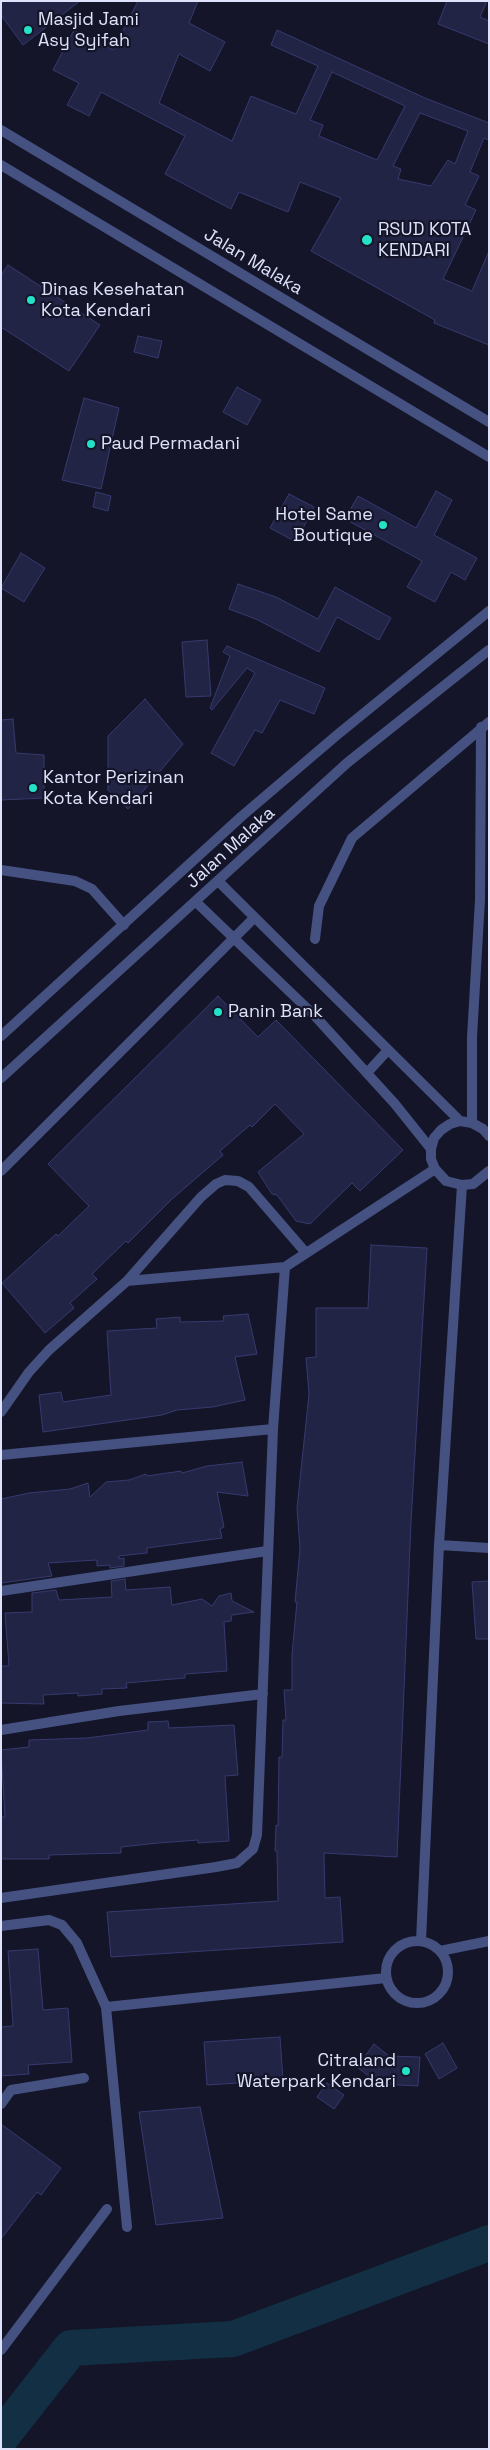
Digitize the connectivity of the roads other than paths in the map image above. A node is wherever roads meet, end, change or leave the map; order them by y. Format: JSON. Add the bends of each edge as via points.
{"nodes":[{"id":1,"x":1,"y":130,"type":"edge"},
{"id":2,"x":1,"y":165,"type":"edge"},
{"id":3,"x":489,"y":422,"type":"edge"},
{"id":4,"x":489,"y":457,"type":"edge"},
{"id":5,"x":489,"y":611,"type":"edge"},
{"id":6,"x":489,"y":650,"type":"edge"},
{"id":7,"x":485,"y":724,"type":"edge"},
{"id":8,"x":1,"y":870,"type":"edge"},
{"id":9,"x":218,"y":882,"type":"junction"},
{"id":10,"x":196,"y":902,"type":"junction"},
{"id":11,"x":254,"y":918,"type":"junction"},
{"id":12,"x":124,"y":925,"type":"junction"},
{"id":13,"x":235,"y":938,"type":"junction"},
{"id":14,"x":315,"y":939,"type":"dead end"},
{"id":15,"x":1,"y":1036,"type":"edge"},
{"id":16,"x":388,"y":1050,"type":"junction"},
{"id":17,"x":367,"y":1072,"type":"junction"},
{"id":18,"x":1,"y":1078,"type":"edge"},
{"id":19,"x":460,"y":1122,"type":"junction"},
{"id":20,"x":472,"y":1123,"type":"junction"},
{"id":21,"x":489,"y":1136,"type":"edge"},
{"id":22,"x":431,"y":1149,"type":"junction"},
{"id":23,"x":435,"y":1170,"type":"junction"},
{"id":24,"x":1,"y":1171,"type":"edge"},
{"id":25,"x":489,"y":1171,"type":"edge"},
{"id":26,"x":462,"y":1185,"type":"junction"},
{"id":27,"x":306,"y":1253,"type":"junction"},
{"id":28,"x":285,"y":1267,"type":"junction"},
{"id":29,"x":127,"y":1281,"type":"junction"},
{"id":30,"x":1,"y":1412,"type":"edge"},
{"id":31,"x":273,"y":1428,"type":"junction"},
{"id":32,"x":1,"y":1456,"type":"edge"},
{"id":33,"x":439,"y":1545,"type":"junction"},
{"id":34,"x":489,"y":1548,"type":"edge"},
{"id":35,"x":267,"y":1550,"type":"junction"},
{"id":36,"x":1,"y":1591,"type":"edge"},
{"id":37,"x":263,"y":1694,"type":"junction"},
{"id":38,"x":1,"y":1730,"type":"edge"},
{"id":39,"x":1,"y":1898,"type":"edge"},
{"id":40,"x":1,"y":1926,"type":"edge"},
{"id":41,"x":421,"y":1941,"type":"junction"},
{"id":42,"x":489,"y":1941,"type":"edge"},
{"id":43,"x":440,"y":1951,"type":"junction"},
{"id":44,"x":386,"y":1978,"type":"junction"},
{"id":45,"x":106,"y":2007,"type":"junction"},
{"id":46,"x":84,"y":2078,"type":"dead end"},
{"id":47,"x":6,"y":2090,"type":"edge"},
{"id":48,"x":1,"y":2104,"type":"edge"},
{"id":49,"x":107,"y":2209,"type":"dead end"},
{"id":50,"x":127,"y":2227,"type":"dead end"},
{"id":51,"x":1,"y":2350,"type":"edge"}],
"edges":[{"from":1,"to":3,"type":"street","name":"Jalan Malaka"},
{"from":2,"to":4,"type":"street"},
{"from":5,"to":12,"type":"street","name":"Jalan Malaka","via":[[242,816]]},
{"from":6,"to":9,"type":"street","name":"Jalan Malaka","via":[[347,763]]},
{"from":7,"to":14,"type":"street","via":[[352,838],[318,906]]},
{"from":7,"to":20,"type":"street","via":[[472,1037]]},
{"from":8,"to":12,"type":"street","via":[[75,881],[92,889]]},
{"from":9,"to":10,"type":"street","name":"Jalan Malaka"},
{"from":9,"to":11,"type":"street"},
{"from":10,"to":13,"type":"street"},
{"from":10,"to":18,"type":"street","name":"Jalan Malaka"},
{"from":11,"to":13,"type":"street"},
{"from":11,"to":16,"type":"street"},
{"from":12,"to":15,"type":"street","name":"Jalan Malaka"},
{"from":13,"to":17,"type":"street"},
{"from":13,"to":24,"type":"street"},
{"from":16,"to":17,"type":"street"},
{"from":16,"to":19,"type":"street"},
{"from":17,"to":22,"type":"street"},
{"from":19,"to":20,"type":"street"},
{"from":19,"to":22,"type":"street","via":[[441,1130]]},
{"from":20,"to":21,"type":"street"},
{"from":22,"to":23,"type":"street"},
{"from":23,"to":26,"type":"street","via":[[446,1181]]},
{"from":23,"to":27,"type":"street"},
{"from":25,"to":26,"type":"street","via":[[473,1184]]},
{"from":26,"to":33,"type":"street"},
{"from":27,"to":28,"type":"street"},
{"from":27,"to":29,"type":"street","via":[[249,1187],[238,1181],[226,1180],[201,1197]]},
{"from":28,"to":29,"type":"street"},
{"from":28,"to":31,"type":"street"},
{"from":29,"to":30,"type":"street","via":[[49,1350]]},
{"from":31,"to":32,"type":"street"},
{"from":31,"to":35,"type":"street"},
{"from":33,"to":34,"type":"street"},
{"from":33,"to":41,"type":"street"},
{"from":35,"to":36,"type":"street"},
{"from":35,"to":37,"type":"street"},
{"from":37,"to":38,"type":"street","via":[[119,1711]]},
{"from":37,"to":39,"type":"street","via":[[257,1835],[254,1849],[247,1856],[237,1863],[216,1867]]},
{"from":40,"to":45,"type":"street","via":[[49,1920],[62,1925],[77,1944]]},
{"from":41,"to":43,"type":"street"},
{"from":41,"to":44,"type":"street","via":[[398,1946],[390,1955]]},
{"from":42,"to":43,"type":"street"},
{"from":43,"to":44,"type":"street","via":[[448,1968],[448,1978],[431,2000],[403,2000],[395,1994]]},
{"from":44,"to":45,"type":"street"},
{"from":45,"to":50,"type":"street"},
{"from":46,"to":47,"type":"street"},
{"from":47,"to":48,"type":"street"},
{"from":49,"to":51,"type":"street"}]}
